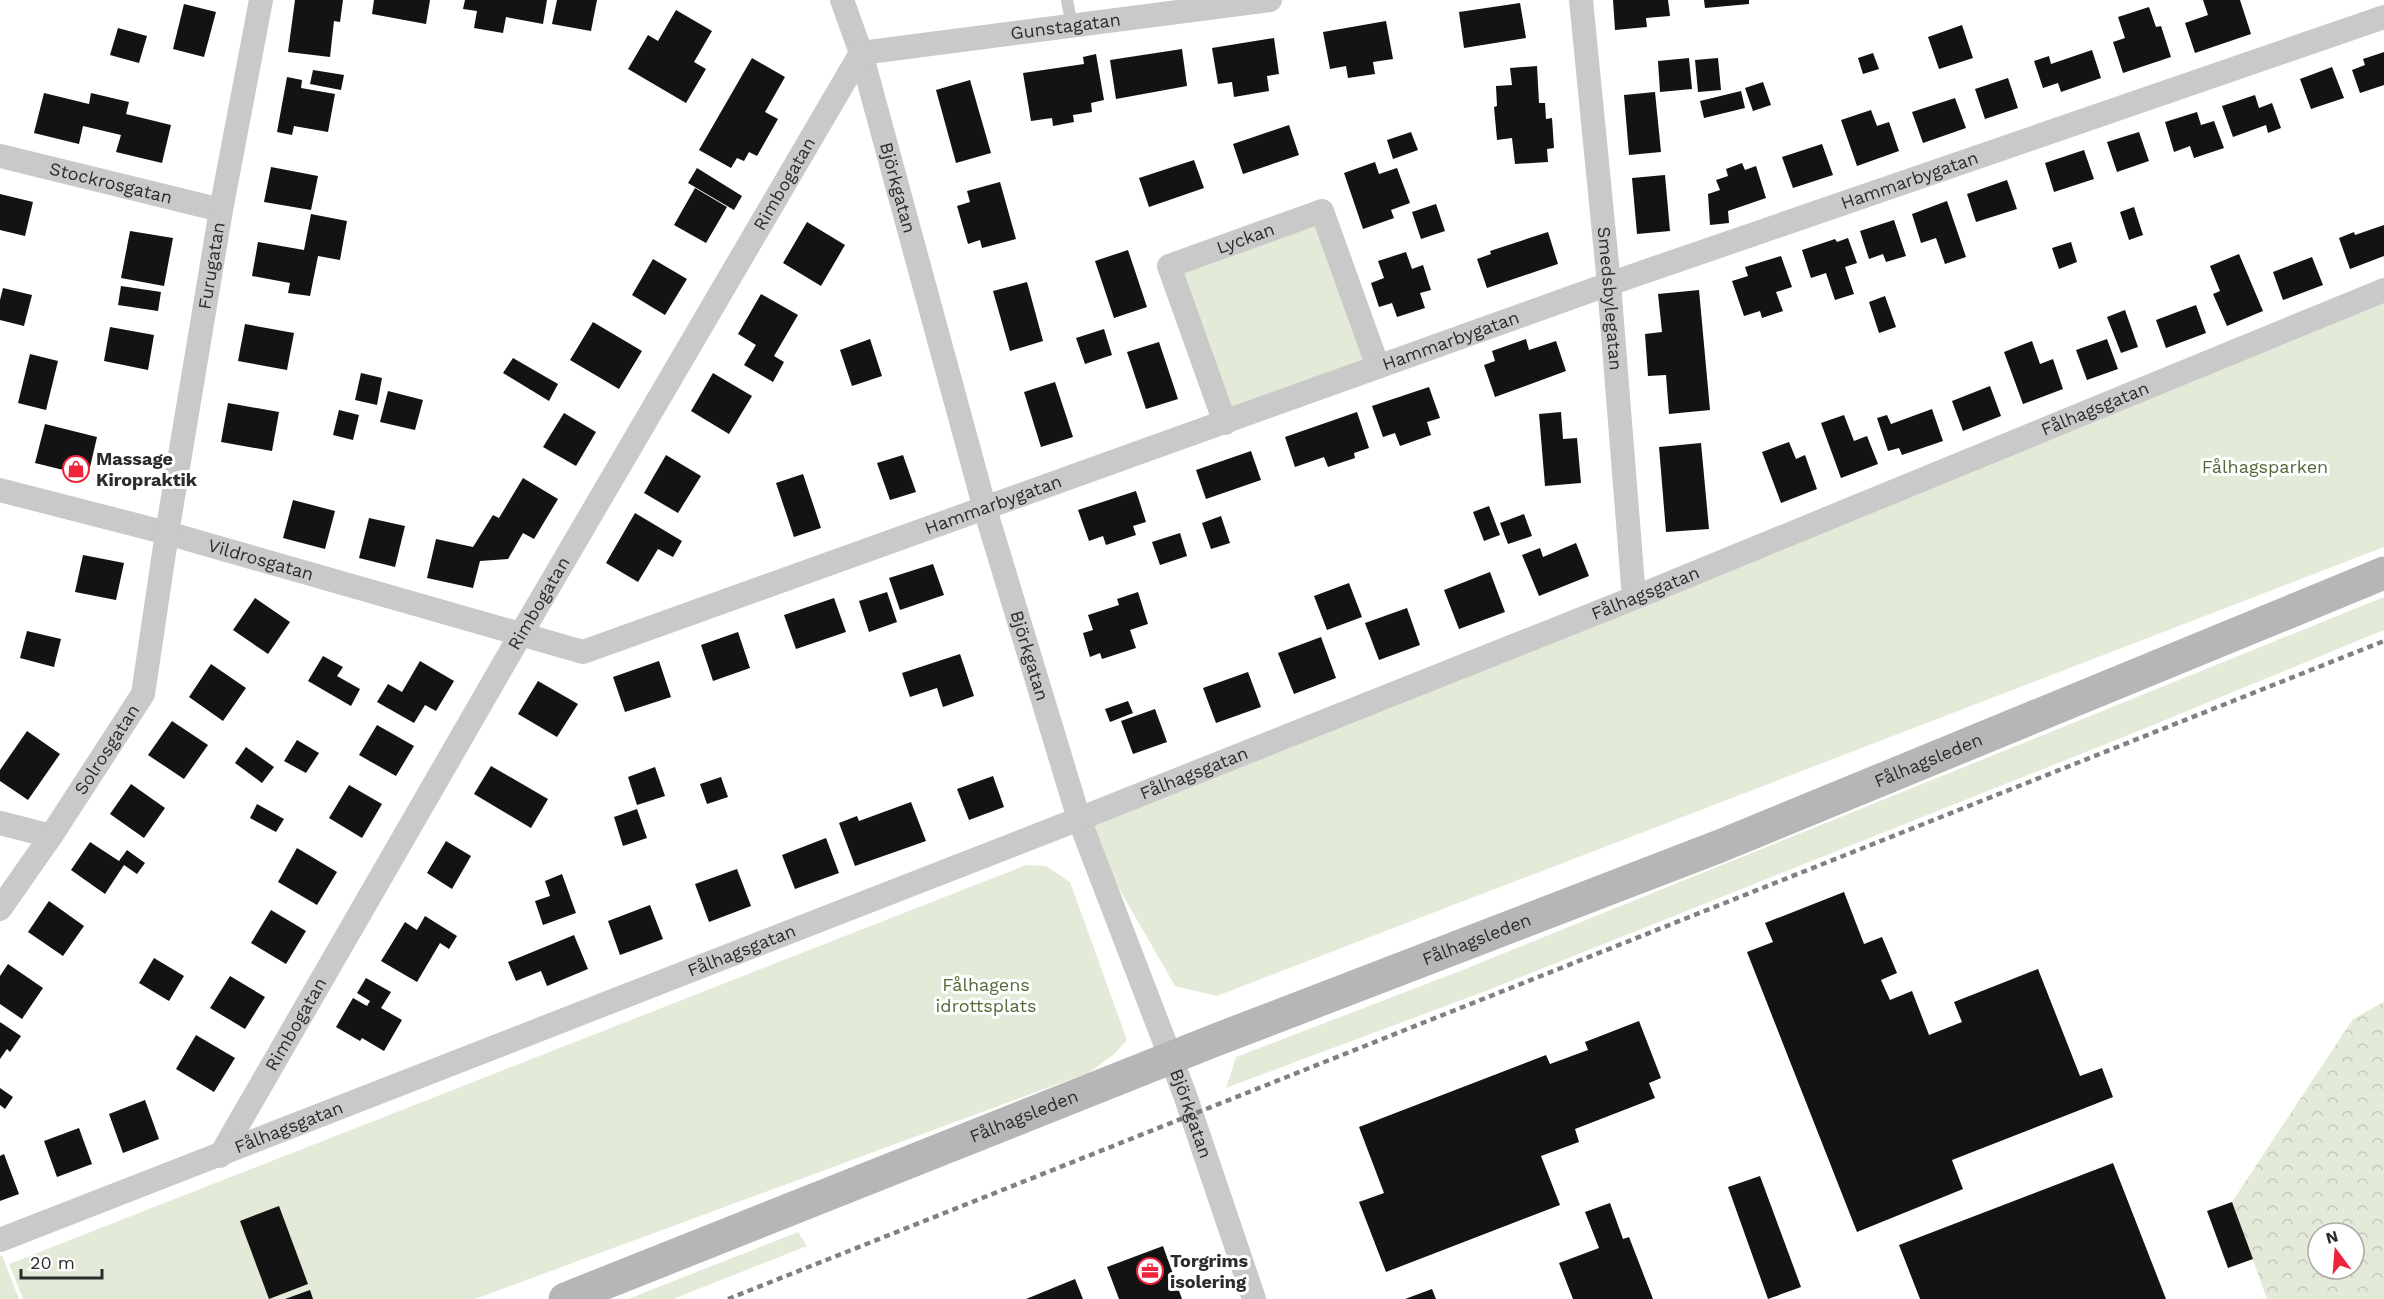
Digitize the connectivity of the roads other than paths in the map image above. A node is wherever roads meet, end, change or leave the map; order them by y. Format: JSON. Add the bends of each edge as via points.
{"nodes":[{"id":1,"x":261,"y":0,"type":"edge"},
{"id":2,"x":842,"y":0,"type":"edge"},
{"id":3,"x":1067,"y":0,"type":"edge"},
{"id":4,"x":1270,"y":0,"type":"edge"},
{"id":5,"x":1581,"y":0,"type":"edge"},
{"id":6,"x":2384,"y":16,"type":"edge"},
{"id":7,"x":1072,"y":26,"type":"junction"},
{"id":8,"x":861,"y":53,"type":"junction"},
{"id":9,"x":0,"y":156,"type":"edge"},
{"id":10,"x":221,"y":210,"type":"junction"},
{"id":11,"x":1610,"y":284,"type":"junction"},
{"id":12,"x":2384,"y":290,"type":"edge"},
{"id":13,"x":1378,"y":367,"type":"junction"},
{"id":14,"x":1226,"y":423,"type":"junction"},
{"id":15,"x":0,"y":490,"type":"edge"},
{"id":16,"x":985,"y":509,"type":"junction"},
{"id":17,"x":167,"y":533,"type":"junction"},
{"id":18,"x":2384,"y":573,"type":"edge"},
{"id":19,"x":1634,"y":598,"type":"junction"},
{"id":20,"x":521,"y":634,"type":"junction"},
{"id":21,"x":1079,"y":819,"type":"junction"},
{"id":22,"x":0,"y":823,"type":"edge"},
{"id":23,"x":51,"y":836,"type":"junction"},
{"id":24,"x":0,"y":909,"type":"edge"},
{"id":25,"x":1171,"y":1059,"type":"junction"},
{"id":26,"x":220,"y":1156,"type":"junction"},
{"id":27,"x":0,"y":1240,"type":"edge"},
{"id":28,"x":565,"y":1299,"type":"edge"},
{"id":29,"x":1254,"y":1299,"type":"edge"}],
"edges":[{"from":1,"to":10,"type":"street","name":"Furugatan"},
{"from":2,"to":8,"type":"street","name":"Björkgatan"},
{"from":3,"to":7,"type":"lane"},
{"from":4,"to":7,"type":"street","name":"Gunstagatan"},
{"from":5,"to":11,"type":"street","name":"Smedsbylegatan"},
{"from":6,"to":11,"type":"street","name":"Hammarbygatan"},
{"from":7,"to":8,"type":"street","name":"Gunstagatan"},
{"from":8,"to":16,"type":"street","name":"Björkgatan"},
{"from":8,"to":20,"type":"street","name":"Rimbogatan"},
{"from":9,"to":10,"type":"street","name":"Stockrosgatan"},
{"from":10,"to":17,"type":"street","name":"Furugatan"},
{"from":11,"to":13,"type":"street","name":"Hammarbygatan"},
{"from":11,"to":19,"type":"street","name":"Smedsbylegatan"},
{"from":12,"to":19,"type":"street","name":"Fålhagsgatan"},
{"from":13,"to":14,"type":"street","name":"Hammarbygatan"},
{"from":13,"to":14,"type":"street","name":"Lyckan","via":[[1322,211],[1169,266]]},
{"from":14,"to":16,"type":"street","name":"Hammarbygatan"},
{"from":15,"to":17,"type":"street","name":"Vildrosgatan"},
{"from":16,"to":20,"type":"street","name":"Hammarbygatan","via":[[583,652]]},
{"from":16,"to":21,"type":"street","name":"Björkgatan"},
{"from":17,"to":20,"type":"street","name":"Vildrosgatan"},
{"from":17,"to":23,"type":"street","name":"Solrosgatan","via":[[143,694]]},
{"from":18,"to":25,"type":"main road","name":"Fålhagsleden","via":[[1720,846]]},
{"from":19,"to":21,"type":"street","name":"Fålhagsgatan"},
{"from":20,"to":26,"type":"street","name":"Rimbogatan"},
{"from":21,"to":25,"type":"street","name":"Björkgatan"},
{"from":21,"to":26,"type":"street","name":"Fålhagsgatan"},
{"from":22,"to":23,"type":"street"},
{"from":23,"to":24,"type":"street","name":"Solrosgatan"},
{"from":25,"to":28,"type":"main road","name":"Fålhagsleden"},
{"from":25,"to":29,"type":"street","name":"Björkgatan"},
{"from":26,"to":27,"type":"street","name":"Fålhagsgatan"}]}
